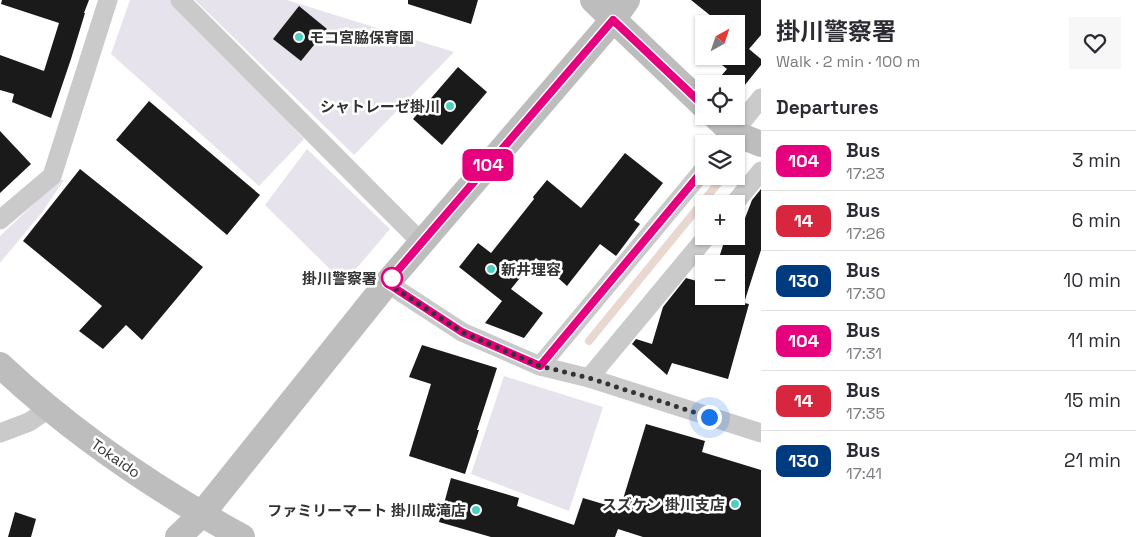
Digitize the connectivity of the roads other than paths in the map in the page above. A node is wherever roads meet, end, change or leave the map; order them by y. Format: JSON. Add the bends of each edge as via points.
{"nodes":[{"id":1,"x":108,"y":0,"type":"edge"},
{"id":2,"x":180,"y":0,"type":"edge"},
{"id":3,"x":592,"y":0,"type":"edge"},
{"id":4,"x":620,"y":10,"type":"edge"},
{"id":5,"x":695,"y":96,"type":"edge"},
{"id":6,"x":761,"y":98,"type":"edge"},
{"id":7,"x":724,"y":131,"type":"edge"},
{"id":8,"x":761,"y":144,"type":"edge"},
{"id":9,"x":761,"y":171,"type":"edge"},
{"id":10,"x":695,"y":180,"type":"edge"},
{"id":11,"x":741,"y":195,"type":"edge"},
{"id":12,"x":0,"y":220,"type":"edge"},
{"id":13,"x":422,"y":243,"type":"junction"},
{"id":14,"x":700,"y":245,"type":"edge"},
{"id":15,"x":387,"y":283,"type":"junction"},
{"id":16,"x":0,"y":365,"type":"edge"},
{"id":17,"x":540,"y":366,"type":"junction"},
{"id":18,"x":589,"y":378,"type":"junction"},
{"id":19,"x":50,"y":408,"type":"junction"},
{"id":20,"x":0,"y":433,"type":"edge"},
{"id":21,"x":761,"y":433,"type":"edge"},
{"id":22,"x":201,"y":515,"type":"junction"},
{"id":23,"x":178,"y":537,"type":"edge"},
{"id":24,"x":242,"y":537,"type":"edge"}],
"edges":[{"from":1,"to":12,"type":"street","via":[[52,176]]},
{"from":2,"to":13,"type":"street"},
{"from":3,"to":4,"type":"street"},
{"from":4,"to":5,"type":"street"},
{"from":4,"to":13,"type":"street"},
{"from":6,"to":7,"type":"street"},
{"from":7,"to":8,"type":"street"},
{"from":9,"to":11,"type":"street"},
{"from":10,"to":17,"type":"street"},
{"from":13,"to":15,"type":"street"},
{"from":14,"to":18,"type":"street"},
{"from":15,"to":17,"type":"street","via":[[462,332]]},
{"from":15,"to":22,"type":"street"},
{"from":16,"to":19,"type":"street","name":"Tokaido"},
{"from":17,"to":18,"type":"street"},
{"from":18,"to":21,"type":"street"},
{"from":19,"to":20,"type":"street","via":[[30,422]]},
{"from":19,"to":22,"type":"street","name":"Tokaido","via":[[87,438]]},
{"from":22,"to":23,"type":"street"},
{"from":22,"to":24,"type":"street","name":"Tokaido"}]}
